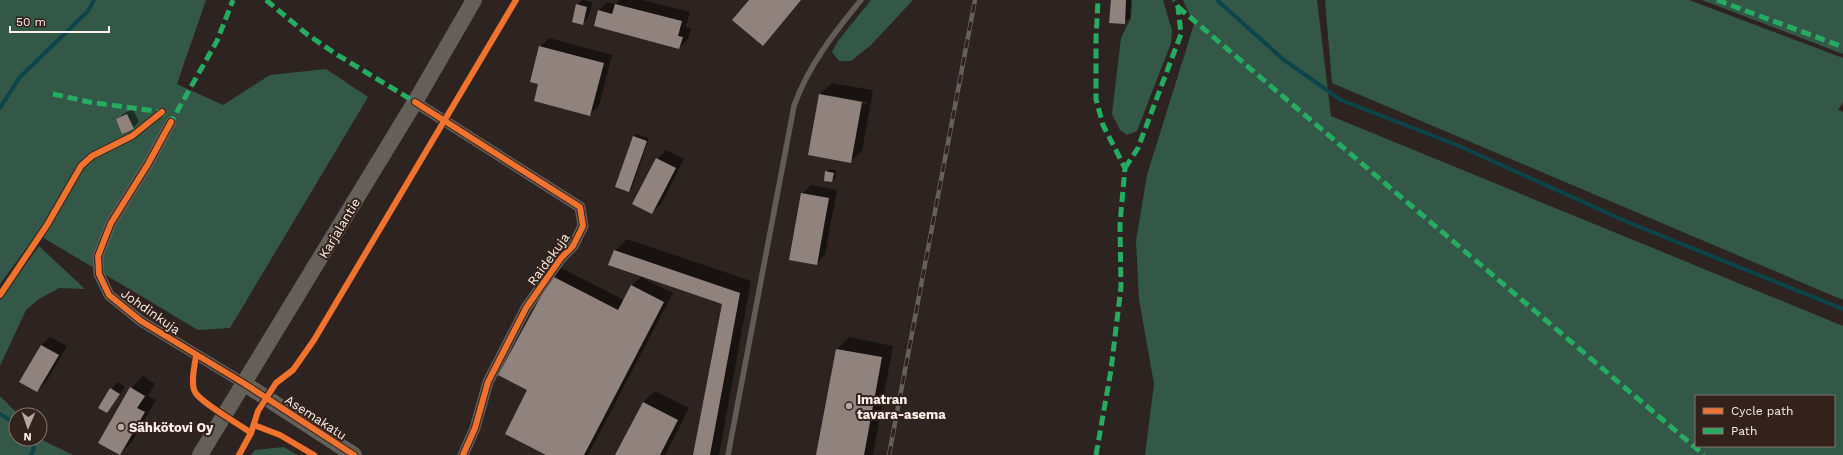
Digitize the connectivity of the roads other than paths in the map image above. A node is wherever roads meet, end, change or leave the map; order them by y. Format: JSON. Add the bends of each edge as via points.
{"nodes":[{"id":1,"x":474,"y":0,"type":"edge"},
{"id":2,"x":861,"y":0,"type":"edge"},
{"id":3,"x":415,"y":102,"type":"junction"},
{"id":4,"x":171,"y":122,"type":"dead end"},
{"id":5,"x":245,"y":384,"type":"junction"},
{"id":6,"x":200,"y":455,"type":"edge"},
{"id":7,"x":354,"y":455,"type":"edge"},
{"id":8,"x":463,"y":455,"type":"edge"},
{"id":9,"x":728,"y":455,"type":"edge"}],
"edges":[{"from":1,"to":3,"type":"main road","name":"Karjalantie"},
{"from":2,"to":9,"type":"lane","via":[[837,29],[814,64],[794,106]]},
{"from":3,"to":5,"type":"main road","name":"Karjalantie"},
{"from":3,"to":8,"type":"street","name":"Raidekuja","via":[[580,207],[583,226],[573,246],[561,258],[526,308],[488,382],[475,428]]},
{"from":4,"to":5,"type":"street","name":"Johdinkuja","via":[[111,223],[98,256],[99,274],[110,295],[141,321]]},
{"from":5,"to":6,"type":"main road","name":"Karjalantie"},
{"from":5,"to":7,"type":"main road","name":"Asemakatu"}]}
